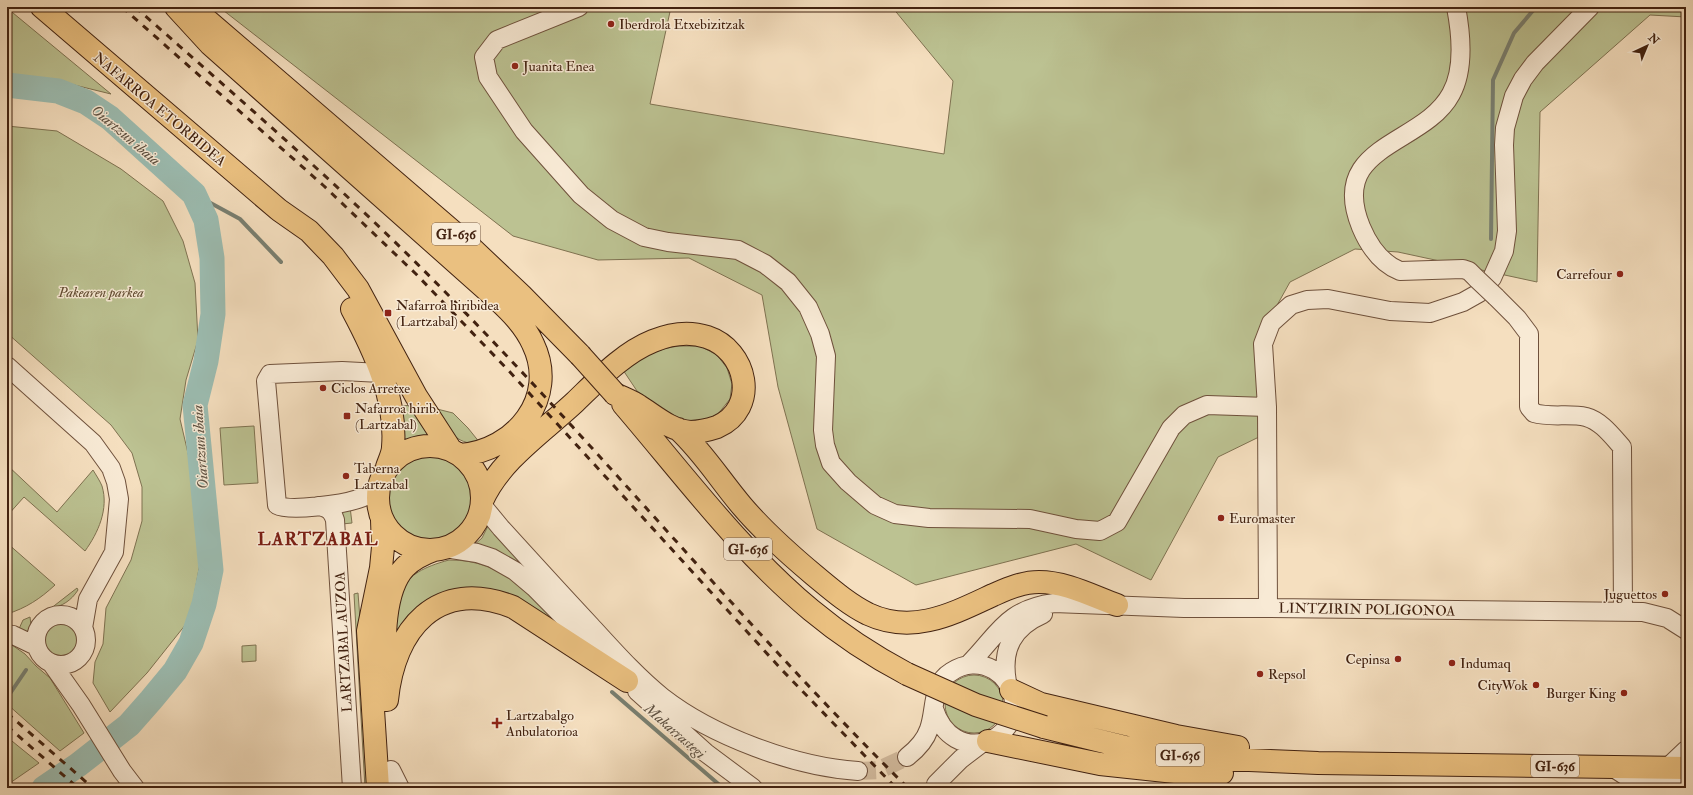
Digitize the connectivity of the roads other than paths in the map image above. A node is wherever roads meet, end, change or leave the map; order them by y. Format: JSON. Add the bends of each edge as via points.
{"nodes":[{"id":1,"x":42,"y":7,"type":"edge"},
{"id":2,"x":176,"y":7,"type":"edge"},
{"id":3,"x":192,"y":7,"type":"edge"},
{"id":4,"x":579,"y":7,"type":"edge"},
{"id":5,"x":1456,"y":7,"type":"edge"},
{"id":6,"x":1590,"y":7,"type":"edge"},
{"id":7,"x":280,"y":210,"type":"junction"},
{"id":8,"x":7,"y":366,"type":"edge"},
{"id":9,"x":381,"y":373,"type":"junction"},
{"id":10,"x":615,"y":394,"type":"junction"},
{"id":11,"x":1268,"y":407,"type":"junction"},
{"id":12,"x":678,"y":429,"type":"junction"},
{"id":13,"x":455,"y":453,"type":"junction"},
{"id":14,"x":387,"y":467,"type":"junction"},
{"id":15,"x":378,"y":491,"type":"junction"},
{"id":16,"x":482,"y":503,"type":"junction"},
{"id":17,"x":318,"y":506,"type":"junction"},
{"id":18,"x":382,"y":520,"type":"junction"},
{"id":19,"x":440,"y":549,"type":"junction"},
{"id":20,"x":1113,"y":605,"type":"junction"},
{"id":21,"x":1268,"y":608,"type":"junction"},
{"id":22,"x":1623,"y":612,"type":"junction"},
{"id":23,"x":83,"y":628,"type":"junction"},
{"id":24,"x":1686,"y":630,"type":"edge"},
{"id":25,"x":7,"y":634,"type":"edge"},
{"id":26,"x":36,"y":646,"type":"junction"},
{"id":27,"x":78,"y":658,"type":"junction"},
{"id":28,"x":52,"y":664,"type":"junction"},
{"id":29,"x":968,"y":665,"type":"junction"},
{"id":30,"x":627,"y":681,"type":"junction"},
{"id":31,"x":1009,"y":686,"type":"junction"},
{"id":32,"x":387,"y":700,"type":"junction"},
{"id":33,"x":81,"y":705,"type":"junction"},
{"id":34,"x":934,"y":709,"type":"junction"},
{"id":35,"x":985,"y":742,"type":"junction"},
{"id":36,"x":1686,"y":750,"type":"edge"},
{"id":37,"x":907,"y":757,"type":"tunnel mouth"},
{"id":38,"x":1318,"y":763,"type":"junction"},
{"id":39,"x":1379,"y":764,"type":"junction"},
{"id":40,"x":1612,"y":767,"type":"junction"},
{"id":41,"x":1677,"y":768,"type":"edge"},
{"id":42,"x":858,"y":771,"type":"tunnel mouth"},
{"id":43,"x":395,"y":782,"type":"edge"},
{"id":44,"x":936,"y":784,"type":"dead end"},
{"id":45,"x":1686,"y":784,"type":"edge"},
{"id":46,"x":135,"y":788,"type":"edge"},
{"id":47,"x":352,"y":788,"type":"edge"},
{"id":48,"x":378,"y":788,"type":"edge"},
{"id":49,"x":753,"y":788,"type":"edge"}],
"edges":[{"from":1,"to":7,"type":"main road","name":"NAFARROA ETORBIDEA"},
{"from":2,"to":13,"type":"main road","via":[[210,44],[518,319],[533,344],[539,362],[540,380],[537,397],[523,425],[508,439],[491,449],[473,454]]},
{"from":3,"to":10,"type":"main road","number":"GI-636","bridge":true,"via":[[465,242],[521,294]]},
{"from":4,"to":11,"type":"street","via":[[497,40],[484,57],[488,77],[524,131],[582,195],[612,220],[644,237],[738,250],[765,264],[788,282],[808,307],[826,356],[824,430],[825,445],[832,463],[848,482],[875,505],[895,514],[929,518],[1030,519],[1076,529],[1100,531],[1117,522],[1171,428],[1184,415],[1207,405]]},
{"from":5,"to":22,"type":"street","bridge":true,"via":[[1460,40],[1459,59],[1457,82],[1451,95],[1424,122],[1376,155],[1360,171],[1353,193],[1356,216],[1368,244],[1391,268],[1400,271],[1469,271],[1517,318],[1529,334],[1529,407],[1534,413],[1587,417],[1606,429],[1622,447]]},
{"from":6,"to":11,"type":"street","via":[[1535,63],[1514,96],[1506,121],[1504,145],[1507,230],[1504,251],[1492,278],[1479,293],[1463,302],[1430,313],[1390,311],[1328,299],[1308,300],[1291,305],[1271,323],[1263,344]]},
{"from":7,"to":9,"type":"main road","name":"NAFARROA ETORBIDEA","via":[[321,259],[347,298]]},
{"from":7,"to":13,"type":"main road","name":"NAFARROA ETORBIDEA","via":[[309,231],[333,256],[358,289],[416,396]]},
{"from":8,"to":23,"type":"street","via":[[93,443],[108,463],[116,482],[118,499],[114,552],[88,599]]},
{"from":9,"to":14,"type":"main road","name":"NAFARROA ETORBIDEA","via":[[392,421],[393,448]]},
{"from":9,"to":17,"type":"street","via":[[342,371],[270,374],[267,377],[277,505],[282,508]]},
{"from":10,"to":12,"type":"main road"},
{"from":10,"to":38,"type":"main road","number":"GI-636","bridge":true,"via":[[773,576],[811,610],[852,641],[907,674],[976,705],[1044,727],[1125,747],[1203,758]]},
{"from":11,"to":21,"type":"street"},
{"from":12,"to":16,"type":"main road","via":[[690,432],[714,428],[733,415],[741,403],[744,379],[737,361],[724,346],[707,337],[676,334],[652,341],[635,350],[611,368],[494,478]]},
{"from":12,"to":20,"type":"main road","via":[[694,443],[742,506],[776,542],[845,599],[869,614],[896,621],[922,622],[936,619],[1005,590],[1038,582],[1066,586]]},
{"from":13,"to":14,"type":"main road","via":[[434,446],[416,447],[400,455]]},
{"from":13,"to":16,"type":"main road","via":[[468,462],[479,480]]},
{"from":14,"to":15,"type":"main road"},
{"from":15,"to":17,"type":"street","via":[[357,500]]},
{"from":15,"to":18,"type":"main road"},
{"from":16,"to":19,"type":"main road","via":[[478,519],[470,532],[458,542]]},
{"from":16,"to":42,"type":"street","via":[[501,528],[630,669],[677,708],[722,733],[793,759],[819,766]]},
{"from":17,"to":47,"type":"street","name":"LARTZABAL AUZOA","via":[[333,512],[336,520]]},
{"from":18,"to":19,"type":"main road","via":[[391,533],[413,548]]},
{"from":18,"to":48,"type":"main road","via":[[381,568],[368,631]]},
{"from":19,"to":30,"type":"street","via":[[477,553],[515,571]]},
{"from":19,"to":32,"type":"main road","via":[[418,557],[404,568],[392,590],[386,637]]},
{"from":20,"to":21,"type":"street","name":"LINTZIRIN POLIGONOA"},
{"from":20,"to":29,"type":"street","name":"LINTZIRIN POLIGONOA","via":[[1054,603],[1024,611],[998,629]]},
{"from":20,"to":31,"type":"street","name":"LINTZIRIN POLIGONOA","via":[[1053,611],[1025,623],[1007,649],[1005,660]]},
{"from":21,"to":22,"type":"street","name":"LINTZIRIN POLIGONOA"},
{"from":22,"to":24,"type":"street","name":"LINTZIRIN POLIGONOA","via":[[1643,612],[1667,618]]},
{"from":23,"to":26,"type":"street","via":[[73,617],[52,616],[40,624]]},
{"from":23,"to":27,"type":"street","via":[[85,647]]},
{"from":25,"to":26,"type":"street"},
{"from":26,"to":28,"type":"street","via":[[40,655]]},
{"from":27,"to":28,"type":"street","via":[[69,664]]},
{"from":27,"to":33,"type":"street","via":[[75,681]]},
{"from":28,"to":33,"type":"street"},
{"from":29,"to":31,"type":"street","via":[[990,668],[999,673]]},
{"from":29,"to":34,"type":"street","via":[[949,673],[942,680],[936,694]]},
{"from":30,"to":32,"type":"main road","via":[[513,607],[494,600],[467,598],[433,609],[408,633],[392,668]]},
{"from":30,"to":49,"type":"street","via":[[706,752]]},
{"from":31,"to":35,"type":"street","via":[[1013,711],[1010,720],[1005,729]]},
{"from":31,"to":39,"type":"main road","via":[[1041,704],[1207,743],[1265,750],[1359,752]]},
{"from":32,"to":43,"type":"main road"},
{"from":33,"to":46,"type":"street"},
{"from":34,"to":35,"type":"street","via":[[938,722],[956,740],[969,744]]},
{"from":34,"to":37,"type":"street","via":[[929,731]]},
{"from":35,"to":38,"type":"main road","via":[[1100,764],[1175,772],[1298,774]]},
{"from":35,"to":44,"type":"street","via":[[961,759]]},
{"from":36,"to":41,"type":"street"},
{"from":38,"to":39,"type":"main road","number":"GI-636"},
{"from":39,"to":40,"type":"main road","number":"GI-636"},
{"from":40,"to":41,"type":"main road","number":"GI-636"},
{"from":40,"to":45,"type":"street","via":[[1629,778]]}]}
